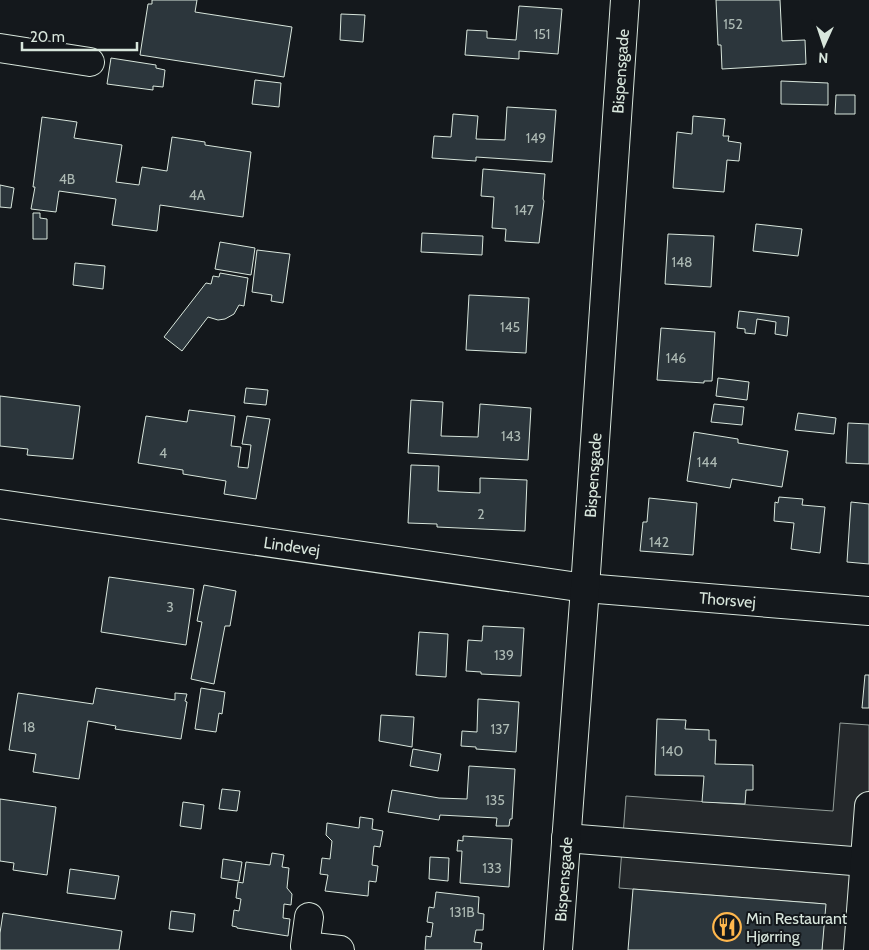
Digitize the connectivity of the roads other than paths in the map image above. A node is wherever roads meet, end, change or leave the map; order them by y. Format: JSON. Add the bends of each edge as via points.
{"nodes":[{"id":1,"x":625,"y":0,"type":"edge"},
{"id":2,"x":0,"y":48,"type":"edge"},
{"id":3,"x":90,"y":62,"type":"dead end"},
{"id":4,"x":0,"y":504,"type":"edge"},
{"id":5,"x":585,"y":588,"type":"junction"},
{"id":6,"x":869,"y":611,"type":"edge"},
{"id":7,"x":869,"y":806,"type":"edge"},
{"id":8,"x":566,"y":838,"type":"junction"},
{"id":9,"x":864,"y":862,"type":"junction"},
{"id":10,"x":309,"y":917,"type":"dead end"},
{"id":11,"x":340,"y":950,"type":"edge"},
{"id":12,"x":558,"y":950,"type":"edge"},
{"id":13,"x":858,"y":950,"type":"edge"}],
"edges":[{"from":1,"to":5,"type":"street","name":"Bispensgade"},
{"from":2,"to":3,"type":"street"},
{"from":4,"to":5,"type":"street","name":"Lindevej"},
{"from":5,"to":6,"type":"street","name":"Thorsvej"},
{"from":5,"to":8,"type":"street","name":"Bispensgade"},
{"from":7,"to":9,"type":"street"},
{"from":8,"to":9,"type":"street"},
{"from":8,"to":12,"type":"street","name":"Bispensgade"},
{"from":9,"to":13,"type":"street"},
{"from":10,"to":11,"type":"street","via":[[305,946]]}]}
